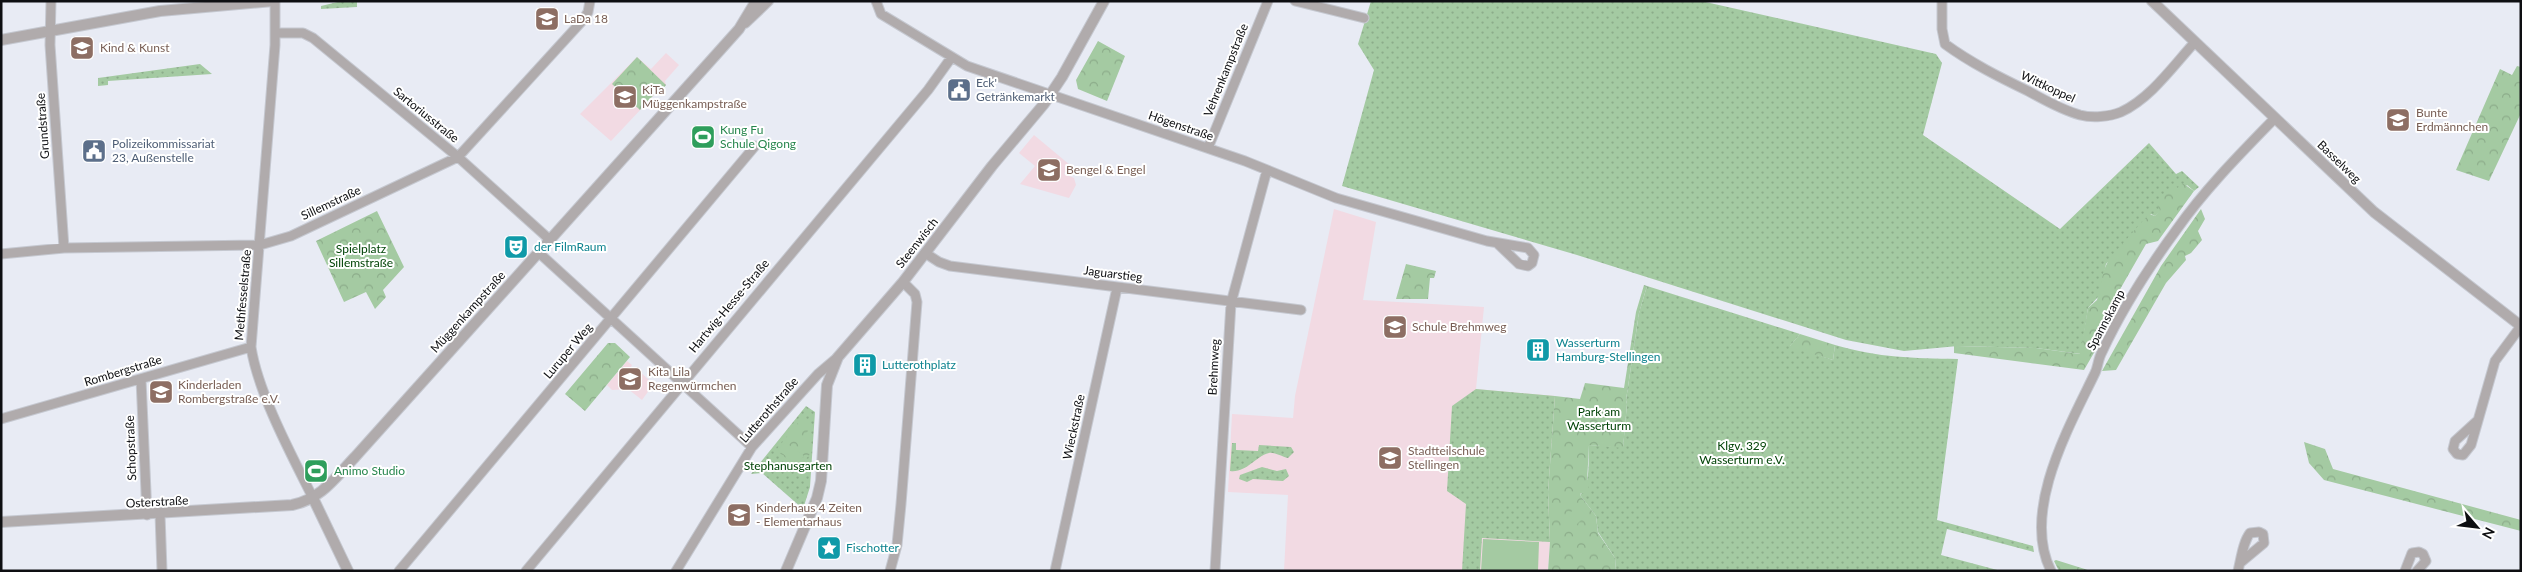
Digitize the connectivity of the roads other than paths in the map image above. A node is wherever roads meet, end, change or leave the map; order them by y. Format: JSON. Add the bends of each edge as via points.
{"nodes":[{"id":1,"x":51,"y":1,"type":"edge"},
{"id":2,"x":274,"y":1,"type":"edge"},
{"id":3,"x":590,"y":1,"type":"edge"},
{"id":4,"x":756,"y":1,"type":"edge"},
{"id":5,"x":768,"y":1,"type":"edge"},
{"id":6,"x":876,"y":1,"type":"edge"},
{"id":7,"x":1104,"y":1,"type":"edge"},
{"id":8,"x":1268,"y":1,"type":"edge"},
{"id":9,"x":1295,"y":1,"type":"edge"},
{"id":10,"x":1942,"y":1,"type":"edge"},
{"id":11,"x":2152,"y":1,"type":"edge"},
{"id":12,"x":160,"y":6,"type":"edge"},
{"id":13,"x":1364,"y":18,"type":"dead end"},
{"id":14,"x":739,"y":28,"type":"junction"},
{"id":15,"x":51,"y":30,"type":"junction"},
{"id":16,"x":275,"y":33,"type":"junction"},
{"id":17,"x":1,"y":40,"type":"edge"},
{"id":18,"x":2195,"y":42,"type":"junction"},
{"id":19,"x":951,"y":58,"type":"junction"},
{"id":20,"x":1050,"y":96,"type":"junction"},
{"id":21,"x":2275,"y":118,"type":"junction"},
{"id":22,"x":755,"y":146,"type":"dead end"},
{"id":23,"x":1208,"y":148,"type":"junction"},
{"id":24,"x":458,"y":157,"type":"junction"},
{"id":25,"x":1266,"y":170,"type":"junction"},
{"id":26,"x":549,"y":239,"type":"junction"},
{"id":27,"x":1497,"y":243,"type":"dead end"},
{"id":28,"x":260,"y":245,"type":"junction"},
{"id":29,"x":64,"y":248,"type":"junction"},
{"id":30,"x":538,"y":252,"type":"junction"},
{"id":31,"x":925,"y":253,"type":"junction"},
{"id":32,"x":1,"y":254,"type":"edge"},
{"id":33,"x":903,"y":282,"type":"junction"},
{"id":34,"x":1117,"y":288,"type":"junction"},
{"id":35,"x":1231,"y":303,"type":"junction"},
{"id":36,"x":1301,"y":310,"type":"dead end"},
{"id":37,"x":612,"y":318,"type":"junction"},
{"id":38,"x":2521,"y":326,"type":"edge"},
{"id":39,"x":251,"y":347,"type":"junction"},
{"id":40,"x":838,"y":357,"type":"junction"},
{"id":41,"x":141,"y":379,"type":"junction"},
{"id":42,"x":681,"y":383,"type":"junction"},
{"id":43,"x":1,"y":419,"type":"edge"},
{"id":44,"x":2478,"y":420,"type":"dead end"},
{"id":45,"x":752,"y":447,"type":"junction"},
{"id":46,"x":313,"y":498,"type":"junction"},
{"id":47,"x":160,"y":514,"type":"junction"},
{"id":48,"x":146,"y":515,"type":"junction"},
{"id":49,"x":1,"y":522,"type":"edge"},
{"id":50,"x":162,"y":571,"type":"edge"},
{"id":51,"x":348,"y":571,"type":"edge"},
{"id":52,"x":399,"y":571,"type":"edge"},
{"id":53,"x":526,"y":571,"type":"edge"},
{"id":54,"x":676,"y":571,"type":"edge"},
{"id":55,"x":786,"y":571,"type":"edge"},
{"id":56,"x":890,"y":571,"type":"edge"},
{"id":57,"x":1055,"y":571,"type":"edge"},
{"id":58,"x":1215,"y":571,"type":"edge"},
{"id":59,"x":2051,"y":571,"type":"edge"},
{"id":60,"x":2405,"y":571,"type":"edge"},
{"id":61,"x":2417,"y":571,"type":"edge"}],
"edges":[{"from":1,"to":15,"type":"street","name":"Grundstraße"},
{"from":2,"to":12,"type":"street"},
{"from":2,"to":16,"type":"street","name":"Methfesselstraße"},
{"from":3,"to":24,"type":"street","name":"Sillemstraße","via":[[584,20]]},
{"from":4,"to":14,"type":"street","name":"Müggenkampstraße"},
{"from":5,"to":14,"type":"street","name":"Müggenkampstraße"},
{"from":6,"to":19,"type":"street","name":"Högenstraße","via":[[881,14]]},
{"from":7,"to":20,"type":"street","name":"Steenwisch"},
{"from":8,"to":23,"type":"street","name":"Vehrenkampstraße"},
{"from":9,"to":13,"type":"street"},
{"from":10,"to":18,"type":"street","name":"Wittkoppel","via":[[1945,44],[1989,71],[2080,115],[2104,116],[2132,106]]},
{"from":11,"to":18,"type":"street","name":"Basselweg"},
{"from":12,"to":15,"type":"street"},
{"from":14,"to":26,"type":"street","name":"Müggenkampstraße"},
{"from":15,"to":17,"type":"street"},
{"from":15,"to":29,"type":"street","name":"Grundstraße"},
{"from":16,"to":24,"type":"street","name":"Sartoriusstraße","via":[[303,33],[313,38]]},
{"from":16,"to":28,"type":"street","name":"Methfesselstraße"},
{"from":18,"to":21,"type":"street","name":"Basselweg"},
{"from":19,"to":20,"type":"street","name":"Högenstraße"},
{"from":19,"to":42,"type":"street","name":"Hartwig-Hesse-Straße","via":[[928,90]]},
{"from":20,"to":23,"type":"street","name":"Högenstraße"},
{"from":20,"to":31,"type":"street","name":"Steenwisch"},
{"from":21,"to":38,"type":"street","name":"Basselweg","via":[[2374,212]]},
{"from":21,"to":59,"type":"street","name":"Spannskamp","via":[[2202,194],[2176,229],[2132,296],[2101,353],[2096,371],[2062,443],[2046,496],[2042,543]]},
{"from":22,"to":37,"type":"street","name":"Luruper Weg"},
{"from":23,"to":25,"type":"street","name":"Högenstraße"},
{"from":24,"to":26,"type":"street","name":"Sartoriusstraße"},
{"from":24,"to":28,"type":"street","name":"Sillemstraße","via":[[291,236]]},
{"from":25,"to":27,"type":"street","name":"Högenstraße","via":[[1369,208]]},
{"from":25,"to":35,"type":"street","name":"Brehmweg"},
{"from":26,"to":30,"type":"street","name":"Müggenkampstraße"},
{"from":28,"to":29,"type":"street","name":"Sillemstraße"},
{"from":28,"to":39,"type":"street","name":"Methfesselstraße"},
{"from":29,"to":32,"type":"street","name":"Sillemstraße"},
{"from":30,"to":37,"type":"street"},
{"from":30,"to":46,"type":"street","name":"Müggenkampstraße","via":[[330,484]]},
{"from":31,"to":33,"type":"street","name":"Steenwisch"},
{"from":31,"to":34,"type":"street","name":"Jaguarstieg","via":[[950,266]]},
{"from":33,"to":40,"type":"street","name":"Lutterothstraße"},
{"from":33,"to":56,"type":"street","name":"Steenwisch","via":[[918,302],[901,504]]},
{"from":34,"to":35,"type":"street","name":"Jaguarstieg"},
{"from":34,"to":57,"type":"street","name":"Wieckstraße"},
{"from":35,"to":36,"type":"street","name":"Jaguarstieg"},
{"from":35,"to":58,"type":"street","name":"Brehmweg"},
{"from":37,"to":42,"type":"street"},
{"from":37,"to":52,"type":"street","name":"Luruper Weg"},
{"from":38,"to":44,"type":"street","name":"Basselweg","via":[[2495,361]]},
{"from":39,"to":41,"type":"street","name":"Rombergstraße"},
{"from":39,"to":46,"type":"street","name":"Methfesselstraße","via":[[271,407]]},
{"from":40,"to":45,"type":"street","name":"Lutterothstraße","via":[[818,374]]},
{"from":40,"to":55,"type":"street","via":[[827,385],[817,498]]},
{"from":41,"to":43,"type":"street","name":"Rombergstraße"},
{"from":41,"to":48,"type":"street","name":"Schopstraße"},
{"from":42,"to":45,"type":"street"},
{"from":42,"to":53,"type":"street","name":"Hartwig-Hesse-Straße"},
{"from":45,"to":54,"type":"street","name":"Lutterothstraße"},
{"from":46,"to":47,"type":"street","name":"Osterstraße","via":[[292,505]]},
{"from":46,"to":51,"type":"street","name":"Methfesselstraße"},
{"from":47,"to":48,"type":"street","name":"Osterstraße"},
{"from":47,"to":50,"type":"street"},
{"from":48,"to":49,"type":"street","name":"Osterstraße"},
{"from":60,"to":61,"type":"street","via":[[2412,553],[2419,552],[2426,561]]}]}
